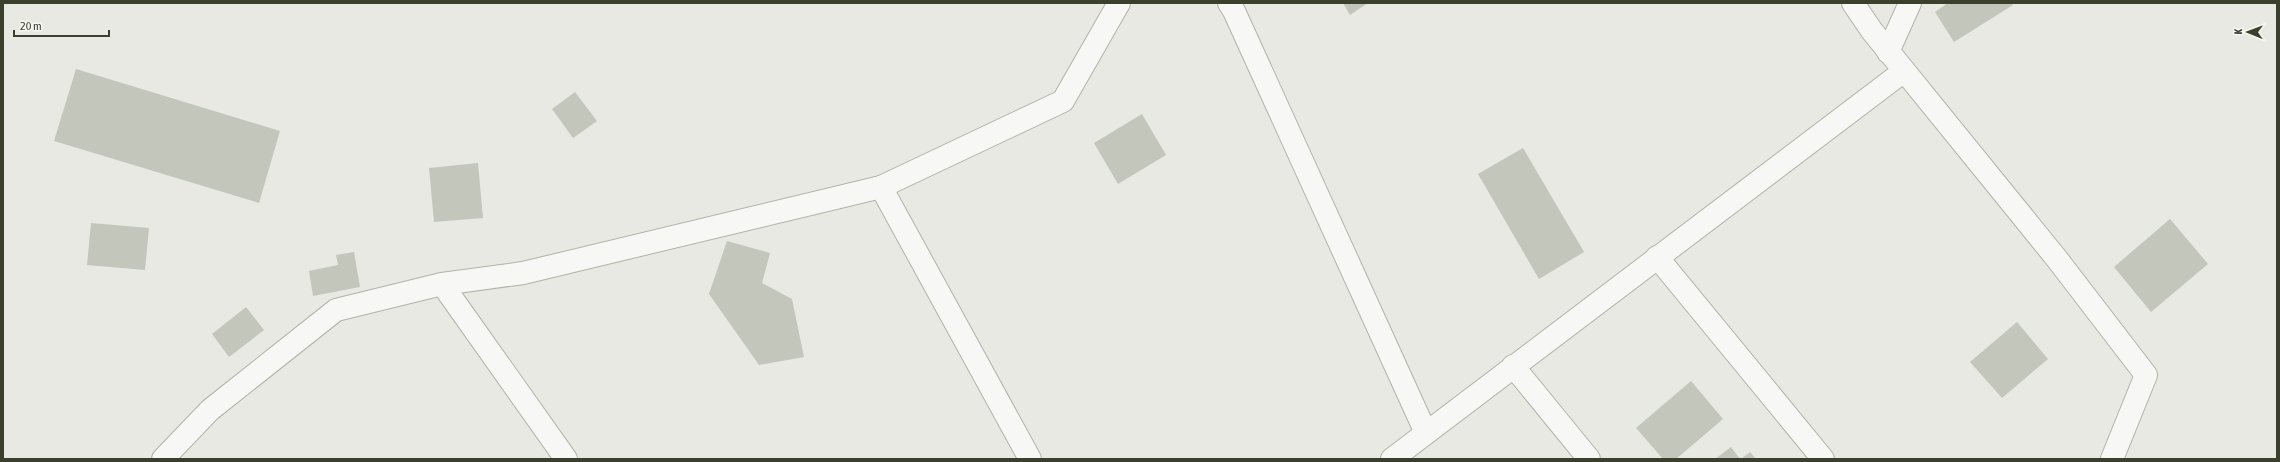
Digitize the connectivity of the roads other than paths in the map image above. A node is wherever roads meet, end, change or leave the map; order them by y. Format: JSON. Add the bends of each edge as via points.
{"nodes":[{"id":1,"x":1119,"y":3,"type":"edge"},
{"id":2,"x":1229,"y":3,"type":"edge"},
{"id":3,"x":1853,"y":3,"type":"edge"},
{"id":4,"x":1910,"y":3,"type":"edge"},
{"id":5,"x":1888,"y":52,"type":"junction"},
{"id":6,"x":1904,"y":71,"type":"junction"},
{"id":7,"x":881,"y":187,"type":"junction"},
{"id":8,"x":1657,"y":257,"type":"junction"},
{"id":9,"x":442,"y":284,"type":"junction"},
{"id":10,"x":1513,"y":366,"type":"junction"},
{"id":11,"x":1426,"y":433,"type":"junction"},
{"id":12,"x":163,"y":459,"type":"edge"},
{"id":13,"x":566,"y":459,"type":"edge"},
{"id":14,"x":1030,"y":459,"type":"edge"},
{"id":15,"x":1392,"y":459,"type":"edge"},
{"id":16,"x":1589,"y":459,"type":"edge"},
{"id":17,"x":1823,"y":459,"type":"edge"},
{"id":18,"x":2112,"y":459,"type":"edge"}],
"edges":[{"from":1,"to":7,"type":"street","via":[[1063,101]]},
{"from":2,"to":11,"type":"street"},
{"from":3,"to":5,"type":"street"},
{"from":4,"to":5,"type":"street"},
{"from":5,"to":6,"type":"street"},
{"from":6,"to":8,"type":"street"},
{"from":6,"to":18,"type":"street","via":[[2057,259],[2146,375]]},
{"from":7,"to":9,"type":"street","via":[[524,273]]},
{"from":7,"to":14,"type":"street"},
{"from":8,"to":10,"type":"street"},
{"from":8,"to":17,"type":"street"},
{"from":9,"to":12,"type":"street","via":[[336,310],[210,410]]},
{"from":9,"to":13,"type":"street"},
{"from":10,"to":11,"type":"street"},
{"from":10,"to":16,"type":"street"},
{"from":11,"to":15,"type":"street"}]}
